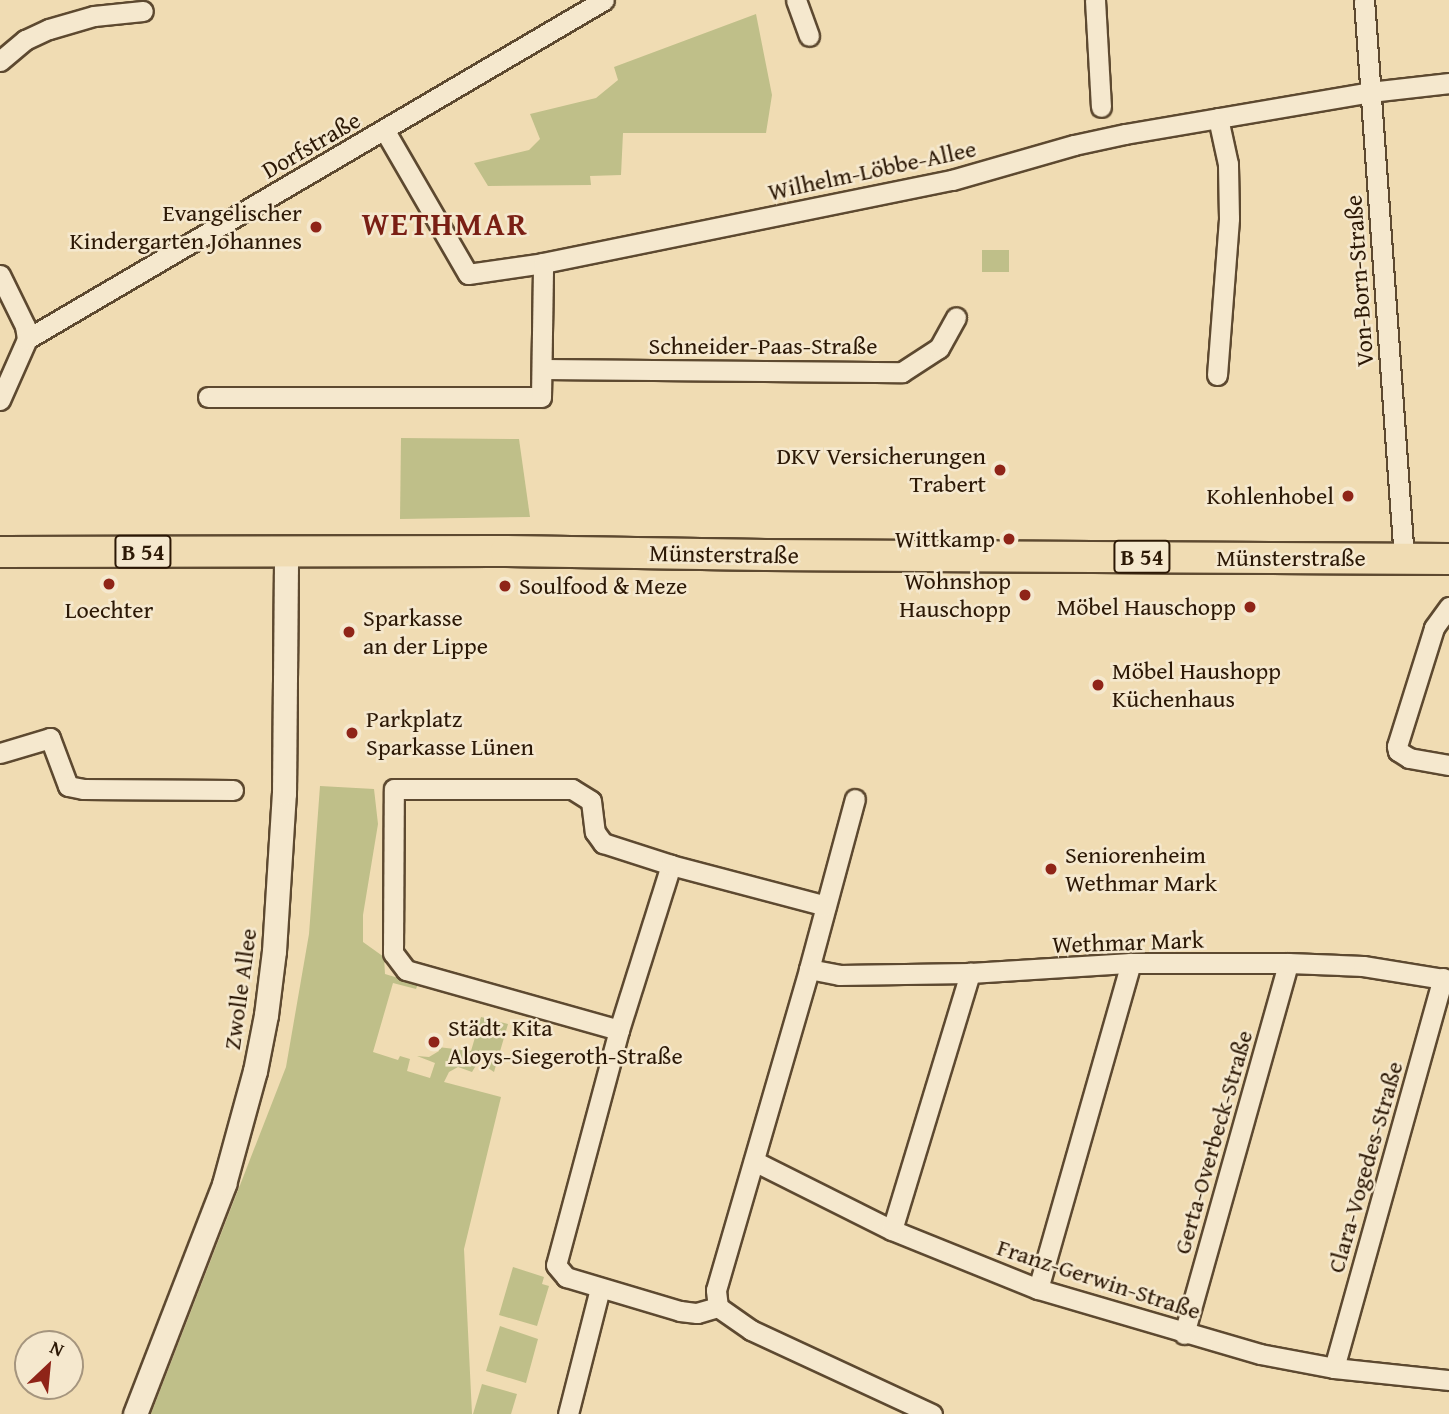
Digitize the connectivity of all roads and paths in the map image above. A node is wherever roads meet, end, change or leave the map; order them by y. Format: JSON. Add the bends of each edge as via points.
{"nodes":[{"id":1,"x":604,"y":0,"type":"edge"},
{"id":2,"x":796,"y":0,"type":"edge"},
{"id":3,"x":1095,"y":0,"type":"edge"},
{"id":4,"x":1364,"y":0,"type":"edge"},
{"id":5,"x":143,"y":11,"type":"dead end"},
{"id":6,"x":809,"y":36,"type":"dead end"},
{"id":7,"x":0,"y":61,"type":"edge"},
{"id":8,"x":1449,"y":83,"type":"edge"},
{"id":9,"x":1370,"y":92,"type":"junction"},
{"id":10,"x":1101,"y":107,"type":"dead end"},
{"id":11,"x":1218,"y":118,"type":"junction"},
{"id":12,"x":385,"y":131,"type":"junction"},
{"id":13,"x":543,"y":263,"type":"junction"},
{"id":14,"x":0,"y":275,"type":"edge"},
{"id":15,"x":957,"y":317,"type":"dead end"},
{"id":16,"x":27,"y":339,"type":"junction"},
{"id":17,"x":543,"y":369,"type":"junction"},
{"id":18,"x":1217,"y":375,"type":"dead end"},
{"id":19,"x":208,"y":397,"type":"dead end"},
{"id":20,"x":0,"y":400,"type":"edge"},
{"id":21,"x":286,"y":551,"type":"junction"},
{"id":22,"x":0,"y":552,"type":"edge"},
{"id":23,"x":1404,"y":559,"type":"junction"},
{"id":24,"x":1449,"y":559,"type":"edge"},
{"id":25,"x":1449,"y":607,"type":"edge"},
{"id":26,"x":0,"y":754,"type":"edge"},
{"id":27,"x":1449,"y":765,"type":"edge"},
{"id":28,"x":233,"y":790,"type":"dead end"},
{"id":29,"x":855,"y":799,"type":"dead end"},
{"id":30,"x":671,"y":865,"type":"junction"},
{"id":31,"x":826,"y":906,"type":"junction"},
{"id":32,"x":1288,"y":963,"type":"junction"},
{"id":33,"x":1131,"y":964,"type":"junction"},
{"id":34,"x":809,"y":969,"type":"junction"},
{"id":35,"x":970,"y":973,"type":"junction"},
{"id":36,"x":1446,"y":979,"type":"edge"},
{"id":37,"x":619,"y":1030,"type":"junction"},
{"id":38,"x":754,"y":1161,"type":"junction"},
{"id":39,"x":892,"y":1230,"type":"junction"},
{"id":40,"x":600,"y":1288,"type":"junction"},
{"id":41,"x":1038,"y":1289,"type":"junction"},
{"id":42,"x":718,"y":1307,"type":"junction"},
{"id":43,"x":1184,"y":1334,"type":"junction"},
{"id":44,"x":1334,"y":1368,"type":"junction"},
{"id":45,"x":1449,"y":1380,"type":"edge"},
{"id":46,"x":135,"y":1414,"type":"edge"},
{"id":47,"x":568,"y":1414,"type":"edge"},
{"id":48,"x":932,"y":1414,"type":"edge"}],
"edges":[{"from":1,"to":12,"type":"street","name":"Dorfstraße"},
{"from":2,"to":6,"type":"street"},
{"from":3,"to":10,"type":"street"},
{"from":4,"to":9,"type":"street","name":"Von-Born-Straße"},
{"from":5,"to":7,"type":"street","via":[[94,16],[54,28],[25,40]]},
{"from":8,"to":9,"type":"street","name":"Wilhelm-Löbbe-Allee"},
{"from":9,"to":11,"type":"street","name":"Wilhelm-Löbbe-Allee"},
{"from":9,"to":23,"type":"street","name":"Von-Born-Straße"},
{"from":11,"to":13,"type":"street","name":"Wilhelm-Löbbe-Allee","via":[[1074,145],[952,180]]},
{"from":11,"to":18,"type":"street","via":[[1228,164],[1229,218]]},
{"from":12,"to":13,"type":"street","name":"Wilhelm-Löbbe-Allee","via":[[468,274]]},
{"from":12,"to":16,"type":"street","name":"Dorfstraße"},
{"from":13,"to":17,"type":"street"},
{"from":14,"to":16,"type":"street"},
{"from":15,"to":17,"type":"street","name":"Schneider-Paas-Straße","via":[[939,348],[902,372]]},
{"from":16,"to":20,"type":"street"},
{"from":17,"to":19,"type":"street","via":[[541,397]]},
{"from":21,"to":22,"type":"main road","name":"Münsterstraße","number":"B 54"},
{"from":21,"to":23,"type":"main road","name":"Münsterstraße","number":"B 54"},
{"from":21,"to":46,"type":"street","name":"Zwolle Allee","via":[[284,793],[266,1015],[224,1184]]},
{"from":23,"to":24,"type":"main road","name":"Münsterstraße","number":"B 54"},
{"from":25,"to":27,"type":"street","via":[[1434,628],[1398,751]]},
{"from":26,"to":28,"type":"street","via":[[50,738],[68,786]]},
{"from":29,"to":31,"type":"street"},
{"from":30,"to":31,"type":"street"},
{"from":30,"to":37,"type":"street"},
{"from":30,"to":37,"type":"street","via":[[603,843],[595,832],[591,801],[572,789],[394,789],[393,953],[406,970]]},
{"from":31,"to":34,"type":"street"},
{"from":32,"to":33,"type":"street","name":"Wethmar Mark"},
{"from":32,"to":36,"type":"street","name":"Wethmar Mark","via":[[1363,966]]},
{"from":32,"to":43,"type":"street","name":"Gerta-Overbeck-Straße"},
{"from":33,"to":35,"type":"street","name":"Wethmar Mark"},
{"from":33,"to":41,"type":"street"},
{"from":34,"to":35,"type":"street","name":"Wethmar Mark","via":[[839,975]]},
{"from":34,"to":38,"type":"street"},
{"from":35,"to":39,"type":"street"},
{"from":36,"to":44,"type":"street","name":"Clara-Vogedes-Straße"},
{"from":37,"to":40,"type":"street","via":[[556,1265],[566,1277]]},
{"from":38,"to":39,"type":"street","name":"Franz-Gerwin-Straße"},
{"from":38,"to":42,"type":"street","via":[[716,1290]]},
{"from":39,"to":41,"type":"street","name":"Franz-Gerwin-Straße"},
{"from":40,"to":42,"type":"street","via":[[680,1311],[696,1313]]},
{"from":40,"to":47,"type":"street"},
{"from":41,"to":43,"type":"street","name":"Franz-Gerwin-Straße"},
{"from":42,"to":48,"type":"street","via":[[751,1330]]},
{"from":43,"to":44,"type":"street","name":"Franz-Gerwin-Straße"},
{"from":44,"to":45,"type":"street","name":"Franz-Gerwin-Straße"}]}
